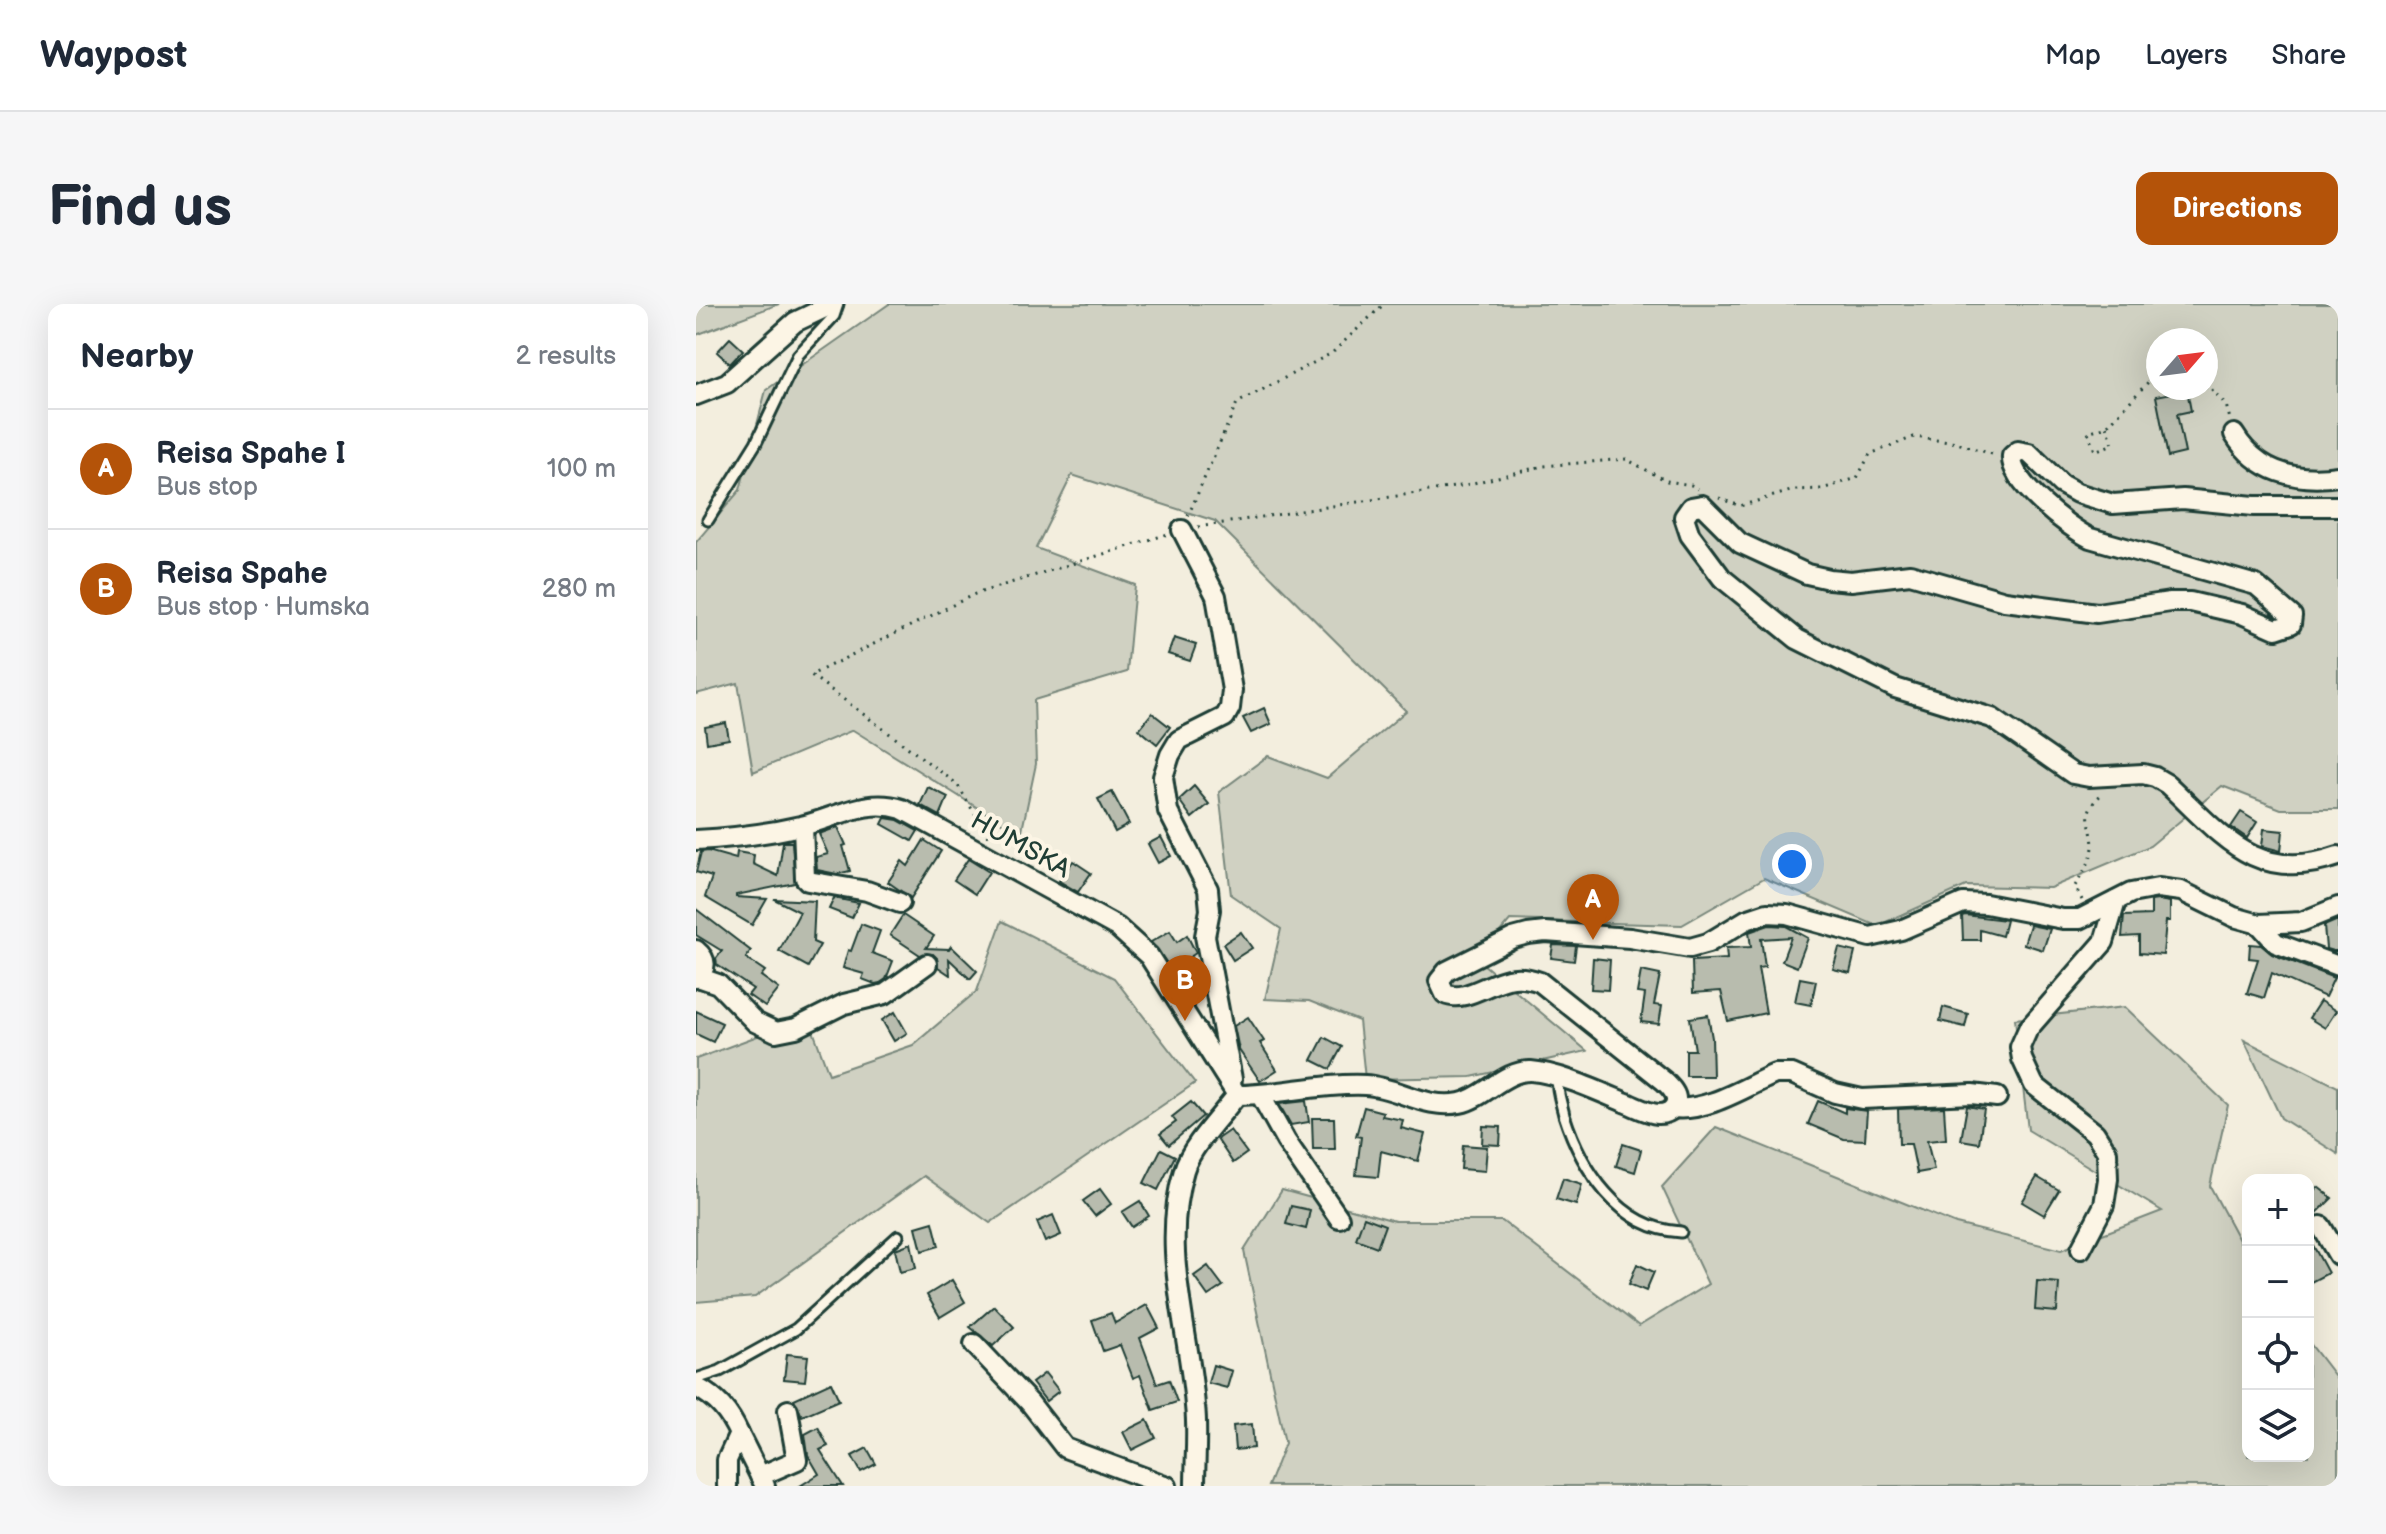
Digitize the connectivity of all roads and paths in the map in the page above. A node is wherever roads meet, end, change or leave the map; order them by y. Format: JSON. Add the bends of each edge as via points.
{"nodes":[{"id":1,"x":836,"y":304,"type":"edge"},
{"id":2,"x":1384,"y":304,"type":"edge"},
{"id":3,"x":2146,"y":385,"type":"edge"},
{"id":4,"x":696,"y":395,"type":"edge"},
{"id":5,"x":2218,"y":396,"type":"edge"},
{"id":6,"x":2107,"y":426,"type":"junction"},
{"id":7,"x":2234,"y":434,"type":"joint"},
{"id":8,"x":2011,"y":460,"type":"junction"},
{"id":9,"x":2338,"y":476,"type":"edge"},
{"id":10,"x":1706,"y":501,"type":"junction"},
{"id":11,"x":2338,"y":506,"type":"edge"},
{"id":12,"x":708,"y":520,"type":"dead end"},
{"id":13,"x":1182,"y":530,"type":"junction"},
{"id":14,"x":2103,"y":793,"type":"dead end"},
{"id":15,"x":803,"y":826,"type":"junction"},
{"id":16,"x":988,"y":837,"type":"dead end"},
{"id":17,"x":696,"y":840,"type":"edge"},
{"id":18,"x":2338,"y":856,"type":"edge"},
{"id":19,"x":2116,"y":901,"type":"junction"},
{"id":20,"x":900,"y":903,"type":"dead end"},
{"id":21,"x":2338,"y":907,"type":"edge"},
{"id":22,"x":2094,"y":914,"type":"junction"},
{"id":23,"x":2259,"y":924,"type":"junction"},
{"id":24,"x":696,"y":950,"type":"edge"},
{"id":25,"x":927,"y":964,"type":"dead end"},
{"id":26,"x":2338,"y":966,"type":"edge"},
{"id":27,"x":697,"y":977,"type":"edge"},
{"id":28,"x":1557,"y":1078,"type":"junction"},
{"id":29,"x":1236,"y":1093,"type":"junction"},
{"id":30,"x":1261,"y":1096,"type":"junction"},
{"id":31,"x":1997,"y":1097,"type":"dead end"},
{"id":32,"x":1674,"y":1108,"type":"junction"},
{"id":33,"x":1339,"y":1218,"type":"dead end"},
{"id":34,"x":2321,"y":1226,"type":"dead end"},
{"id":35,"x":1681,"y":1232,"type":"dead end"},
{"id":36,"x":898,"y":1236,"type":"dead end"},
{"id":37,"x":2081,"y":1249,"type":"dead end"},
{"id":38,"x":2338,"y":1255,"type":"edge"},
{"id":39,"x":974,"y":1344,"type":"dead end"},
{"id":40,"x":696,"y":1379,"type":"edge"},
{"id":41,"x":696,"y":1387,"type":"edge"},
{"id":42,"x":788,"y":1410,"type":"dead end"},
{"id":43,"x":739,"y":1434,"type":"junction"},
{"id":44,"x":762,"y":1481,"type":"edge"},
{"id":45,"x":727,"y":1486,"type":"edge"},
{"id":46,"x":1167,"y":1486,"type":"edge"},
{"id":47,"x":1195,"y":1486,"type":"edge"}],
"edges":[{"from":1,"to":4,"type":"street","via":[[795,322],[727,383]]},
{"from":1,"to":12,"type":"lane","via":[[834,316],[798,355],[756,443]]},
{"from":2,"to":13,"type":"path","via":[[1332,353],[1237,403]]},
{"from":3,"to":6,"type":"path"},
{"from":5,"to":7,"type":"path"},
{"from":6,"to":6,"type":"path","via":[[2088,432],[2095,451],[2113,444]]},
{"from":7,"to":9,"type":"street","via":[[2243,450],[2266,467],[2293,476]]},
{"from":8,"to":10,"type":"path","via":[[1957,443],[1914,437],[1870,454],[1857,478],[1822,489],[1794,490],[1740,506]]},
{"from":8,"to":10,"type":"street","via":[[2029,488],[2074,530],[2256,585],[2290,611],[2291,624],[2271,628],[2242,614],[2190,602],[2097,613],[2005,601],[1910,574],[1829,579],[1740,543],[1725,531]]},
{"from":8,"to":11,"type":"street","via":[[2018,451],[2029,453],[2069,489],[2113,504],[2183,499]]},
{"from":10,"to":13,"type":"path","via":[[1691,485],[1667,481],[1626,459],[1543,466],[1461,486]]},
{"from":10,"to":18,"type":"street","via":[[1684,517],[1690,535],[1736,592],[1797,639],[1895,688],[1992,718],[2080,777],[2155,777],[2248,855],[2301,866]]},
{"from":13,"to":16,"type":"path","via":[[975,594],[811,675],[957,784]]},
{"from":13,"to":29,"type":"street","via":[[1216,596],[1232,690],[1225,717],[1179,740],[1163,777],[1168,811],[1208,889],[1205,936]]},
{"from":14,"to":22,"type":"path","via":[[2087,818],[2093,847],[2075,886]]},
{"from":15,"to":17,"type":"street","name":"HUMSKA"},
{"from":15,"to":20,"type":"street","via":[[808,881]]},
{"from":15,"to":29,"type":"street","name":"HUMSKA","via":[[870,805],[902,809],[1117,927],[1149,956]]},
{"from":19,"to":22,"type":"street"},
{"from":19,"to":23,"type":"street","via":[[2144,889],[2169,888]]},
{"from":19,"to":37,"type":"street","via":[[2104,942],[2028,1029],[2020,1047],[2034,1085],[2095,1133],[2107,1152],[2104,1205]]},
{"from":21,"to":23,"type":"street","via":[[2301,922]]},
{"from":22,"to":32,"type":"street","via":[[2073,920],[1963,903],[1901,930],[1870,937],[1777,912],[1757,915],[1690,948],[1545,932],[1513,938],[1441,976],[1441,988],[1451,997],[1508,978],[1540,982],[1670,1087],[1677,1098]]},
{"from":23,"to":26,"type":"street","via":[[2276,943]]},
{"from":24,"to":27,"type":"street","via":[[706,964]]},
{"from":25,"to":27,"type":"street","via":[[885,994],[844,1004],[776,1032],[755,1022],[718,984]]},
{"from":28,"to":30,"type":"street","via":[[1529,1071],[1511,1075],[1461,1103],[1433,1105],[1366,1085]]},
{"from":28,"to":32,"type":"street","via":[[1650,1112],[1664,1114]]},
{"from":28,"to":35,"type":"lane","via":[[1570,1131],[1596,1180],[1632,1215]]},
{"from":29,"to":30,"type":"street"},
{"from":29,"to":47,"type":"street","via":[[1184,1167],[1175,1227],[1179,1299],[1196,1407]]},
{"from":30,"to":33,"type":"street"},
{"from":31,"to":32,"type":"street","via":[[1862,1099],[1787,1072],[1700,1106]]},
{"from":34,"to":38,"type":"street"},
{"from":36,"to":40,"type":"lane","via":[[796,1329]]},
{"from":39,"to":46,"type":"street","via":[[1065,1448]]},
{"from":41,"to":43,"type":"street","via":[[714,1396]]},
{"from":42,"to":44,"type":"street","via":[[797,1460]]},
{"from":43,"to":44,"type":"street"},
{"from":43,"to":45,"type":"street","via":[[727,1460]]}]}
